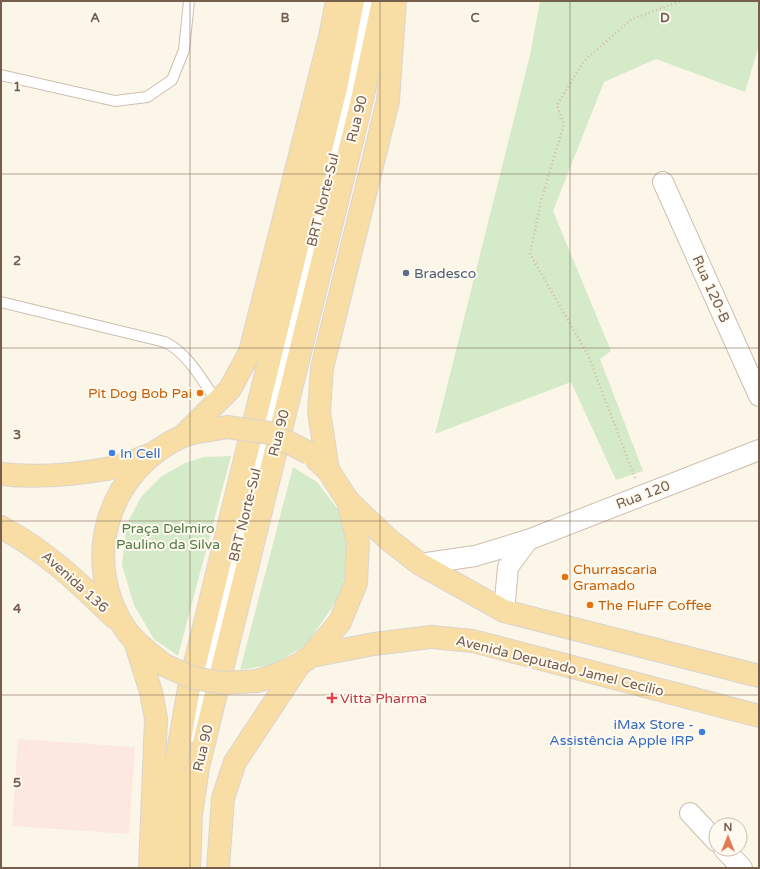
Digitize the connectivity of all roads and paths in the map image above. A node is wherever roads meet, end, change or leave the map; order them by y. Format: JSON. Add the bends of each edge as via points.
{"nodes":[{"id":1,"x":189,"y":1,"type":"edge"},
{"id":2,"x":337,"y":1,"type":"edge"},
{"id":3,"x":353,"y":1,"type":"edge"},
{"id":4,"x":367,"y":1,"type":"edge"},
{"id":5,"x":383,"y":1,"type":"edge"},
{"id":6,"x":395,"y":1,"type":"edge"},
{"id":7,"x":681,"y":1,"type":"edge"},
{"id":8,"x":1,"y":75,"type":"edge"},
{"id":9,"x":663,"y":182,"type":"dead end"},
{"id":10,"x":1,"y":302,"type":"edge"},
{"id":11,"x":759,"y":396,"type":"edge"},
{"id":12,"x":218,"y":403,"type":"junction"},
{"id":13,"x":183,"y":436,"type":"junction"},
{"id":14,"x":759,"y":450,"type":"edge"},
{"id":15,"x":151,"y":455,"type":"junction"},
{"id":16,"x":328,"y":470,"type":"junction"},
{"id":17,"x":1,"y":474,"type":"edge"},
{"id":18,"x":642,"y":496,"type":"junction"},
{"id":19,"x":348,"y":501,"type":"junction"},
{"id":20,"x":1,"y":527,"type":"edge"},
{"id":21,"x":528,"y":540,"type":"junction"},
{"id":22,"x":420,"y":564,"type":"junction"},
{"id":23,"x":504,"y":611,"type":"junction"},
{"id":24,"x":130,"y":635,"type":"junction"},
{"id":25,"x":306,"y":660,"type":"junction"},
{"id":26,"x":759,"y":676,"type":"edge"},
{"id":27,"x":759,"y":716,"type":"edge"},
{"id":28,"x":190,"y":745,"type":"dead end"},
{"id":29,"x":184,"y":782,"type":"dead end"},
{"id":30,"x":690,"y":813,"type":"dead end"},
{"id":31,"x":708,"y":832,"type":"edge"},
{"id":32,"x":732,"y":857,"type":"edge"},
{"id":33,"x":150,"y":868,"type":"edge"},
{"id":34,"x":168,"y":868,"type":"edge"},
{"id":35,"x":178,"y":868,"type":"edge"},
{"id":36,"x":189,"y":868,"type":"edge"},
{"id":37,"x":218,"y":868,"type":"edge"},
{"id":38,"x":742,"y":868,"type":"edge"}],
"edges":[{"from":1,"to":8,"type":"lane","via":[[184,50],[172,80],[147,97],[116,102]]},
{"from":2,"to":12,"type":"main road","via":[[250,352],[230,389]]},
{"from":3,"to":34,"type":"main road","name":"Rua 90","via":[[336,88],[189,688],[175,770]]},
{"from":4,"to":28,"type":"lane","name":"BRT Norte-Sul","via":[[351,84]]},
{"from":5,"to":36,"type":"main road","name":"Rua 90","via":[[362,100],[198,767],[191,816]]},
{"from":6,"to":16,"type":"main road","via":[[388,101],[322,368],[319,412]]},
{"from":7,"to":18,"type":"path","via":[[632,20],[584,61],[557,105],[564,124],[541,201],[530,254],[588,355]]},
{"from":9,"to":11,"type":"street","name":"Rua 120-B"},
{"from":10,"to":12,"type":"lane","via":[[165,342],[185,357]]},
{"from":12,"to":13,"type":"main road"},
{"from":13,"to":15,"type":"main road"},
{"from":13,"to":16,"type":"main road","bridge":true,"via":[[227,427],[270,433],[309,453]]},
{"from":14,"to":18,"type":"street","name":"Rua 120"},
{"from":15,"to":17,"type":"main road","via":[[107,469],[63,474]]},
{"from":15,"to":24,"type":"main road","via":[[124,483],[108,518],[102,556],[108,594]]},
{"from":16,"to":19,"type":"main road"},
{"from":18,"to":21,"type":"street","name":"Rua 120"},
{"from":19,"to":22,"type":"main road","via":[[389,540]]},
{"from":19,"to":25,"type":"main road","via":[[358,542],[356,583],[340,622]]},
{"from":20,"to":24,"type":"main road","name":"Avenida 136","via":[[28,541],[68,572]]},
{"from":21,"to":22,"type":"street","name":"Rua 120","via":[[475,556]]},
{"from":21,"to":23,"type":"street","via":[[508,567]]},
{"from":22,"to":23,"type":"main road"},
{"from":23,"to":26,"type":"main road"},
{"from":24,"to":25,"type":"main road","bridge":true,"via":[[164,665],[199,679],[225,683],[258,681],[280,674]]},
{"from":24,"to":33,"type":"main road","via":[[151,692],[156,719]]},
{"from":25,"to":27,"type":"main road","name":"Avenida Deputado Jamel Cecílio","via":[[374,644],[431,637],[473,642]]},
{"from":25,"to":37,"type":"main road","via":[[234,762],[223,798]]},
{"from":29,"to":35,"type":"lane"},
{"from":30,"to":31,"type":"street"},
{"from":32,"to":38,"type":"street"}]}
